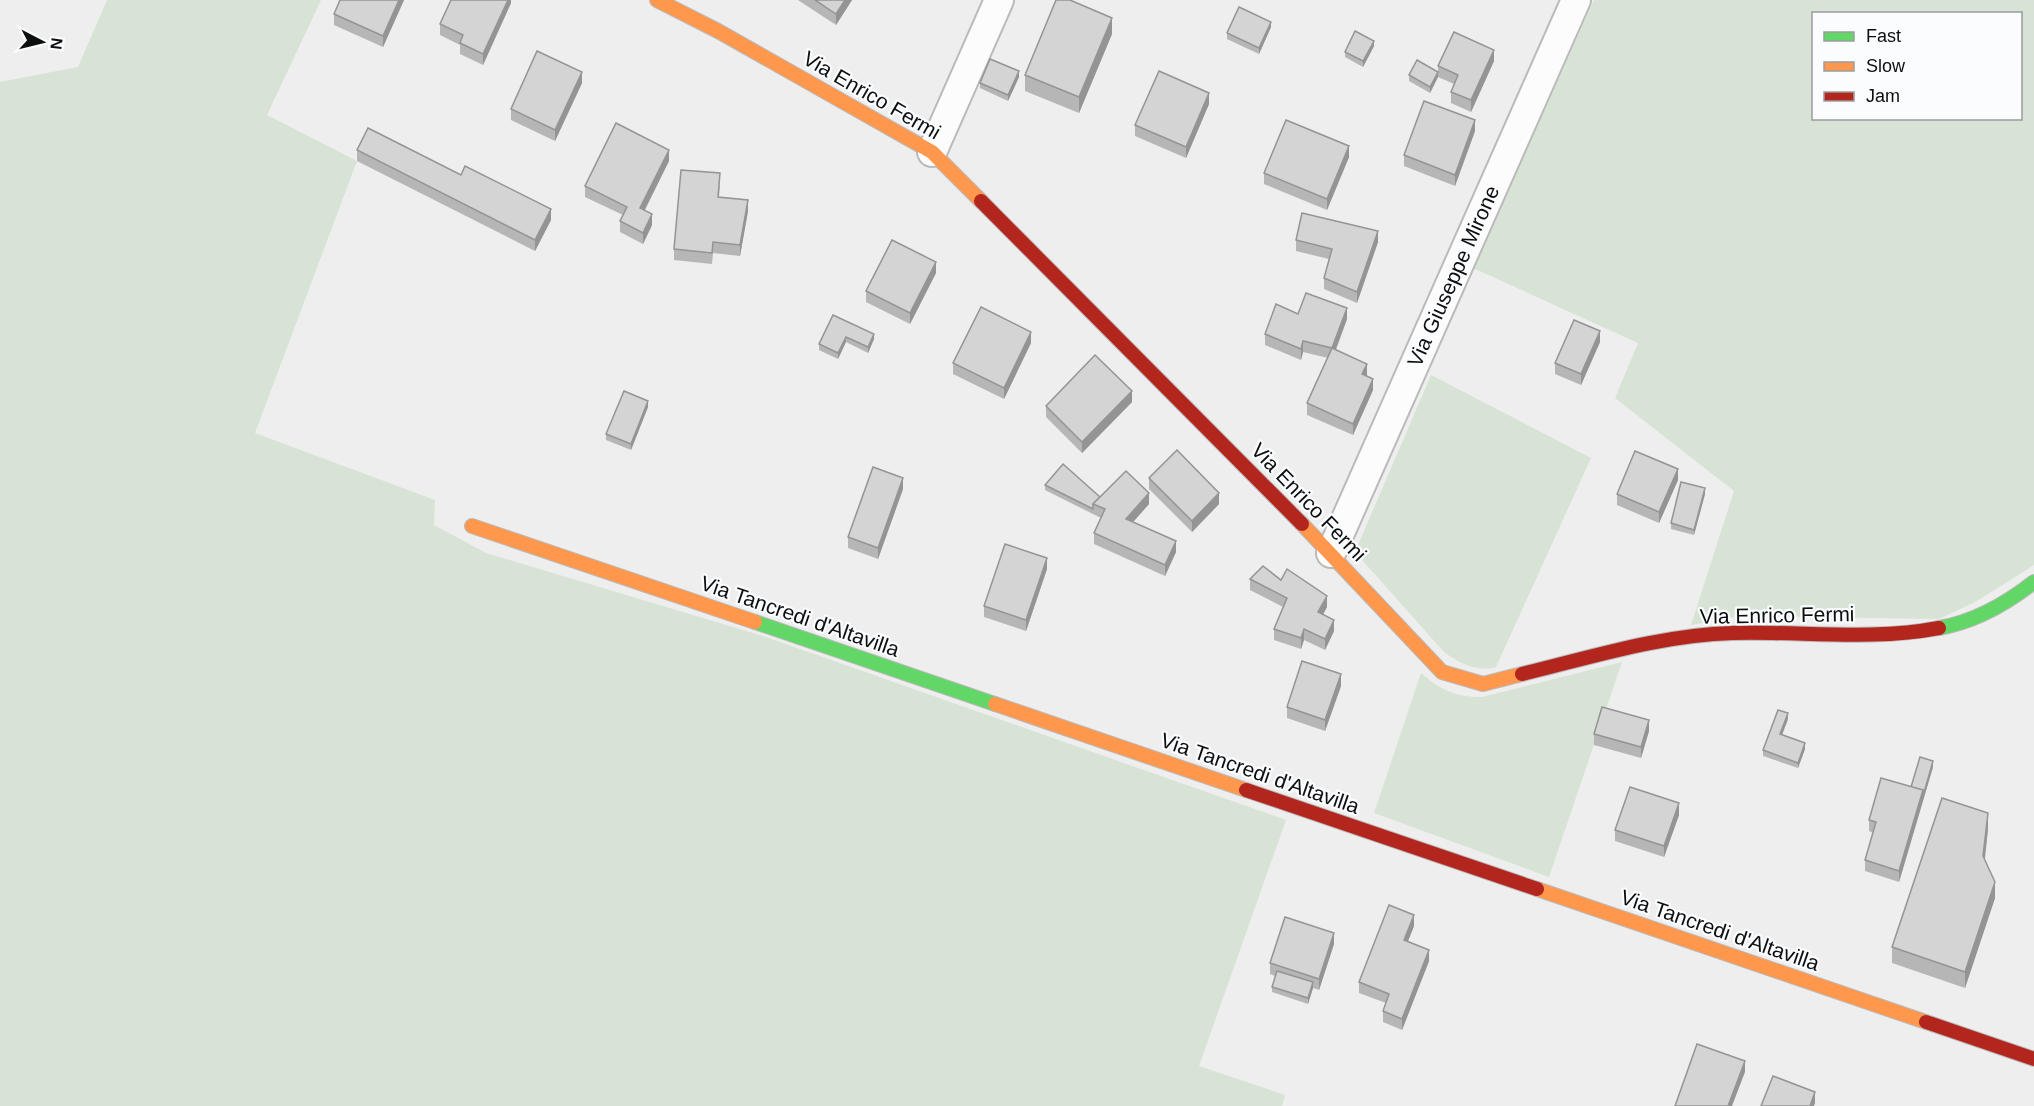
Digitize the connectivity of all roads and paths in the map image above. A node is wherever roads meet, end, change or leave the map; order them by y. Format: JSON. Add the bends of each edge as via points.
{"nodes":[{"id":1,"x":657,"y":0,"type":"edge"},
{"id":2,"x":999,"y":0,"type":"edge"},
{"id":3,"x":1576,"y":0,"type":"edge"},
{"id":4,"x":932,"y":152,"type":"junction"},
{"id":5,"x":472,"y":526,"type":"dead end"},
{"id":6,"x":1330,"y":553,"type":"junction"},
{"id":7,"x":2034,"y":582,"type":"edge"},
{"id":8,"x":2034,"y":1059,"type":"edge"}],
"edges":[{"from":1,"to":4,"type":"street","name":"Via Enrico Fermi"},
{"from":2,"to":4,"type":"street"},
{"from":3,"to":6,"type":"street","name":"Via Giuseppe Mirone"},
{"from":4,"to":6,"type":"street","name":"Via Enrico Fermi"},
{"from":5,"to":8,"type":"street","name":"Via Tancredi d'Altavilla"},
{"from":6,"to":7,"type":"street","name":"Via Enrico Fermi","via":[[1442,672],[1483,684],[1660,640],[1756,632],[1902,635],[1942,628],[1972,619]]}]}
